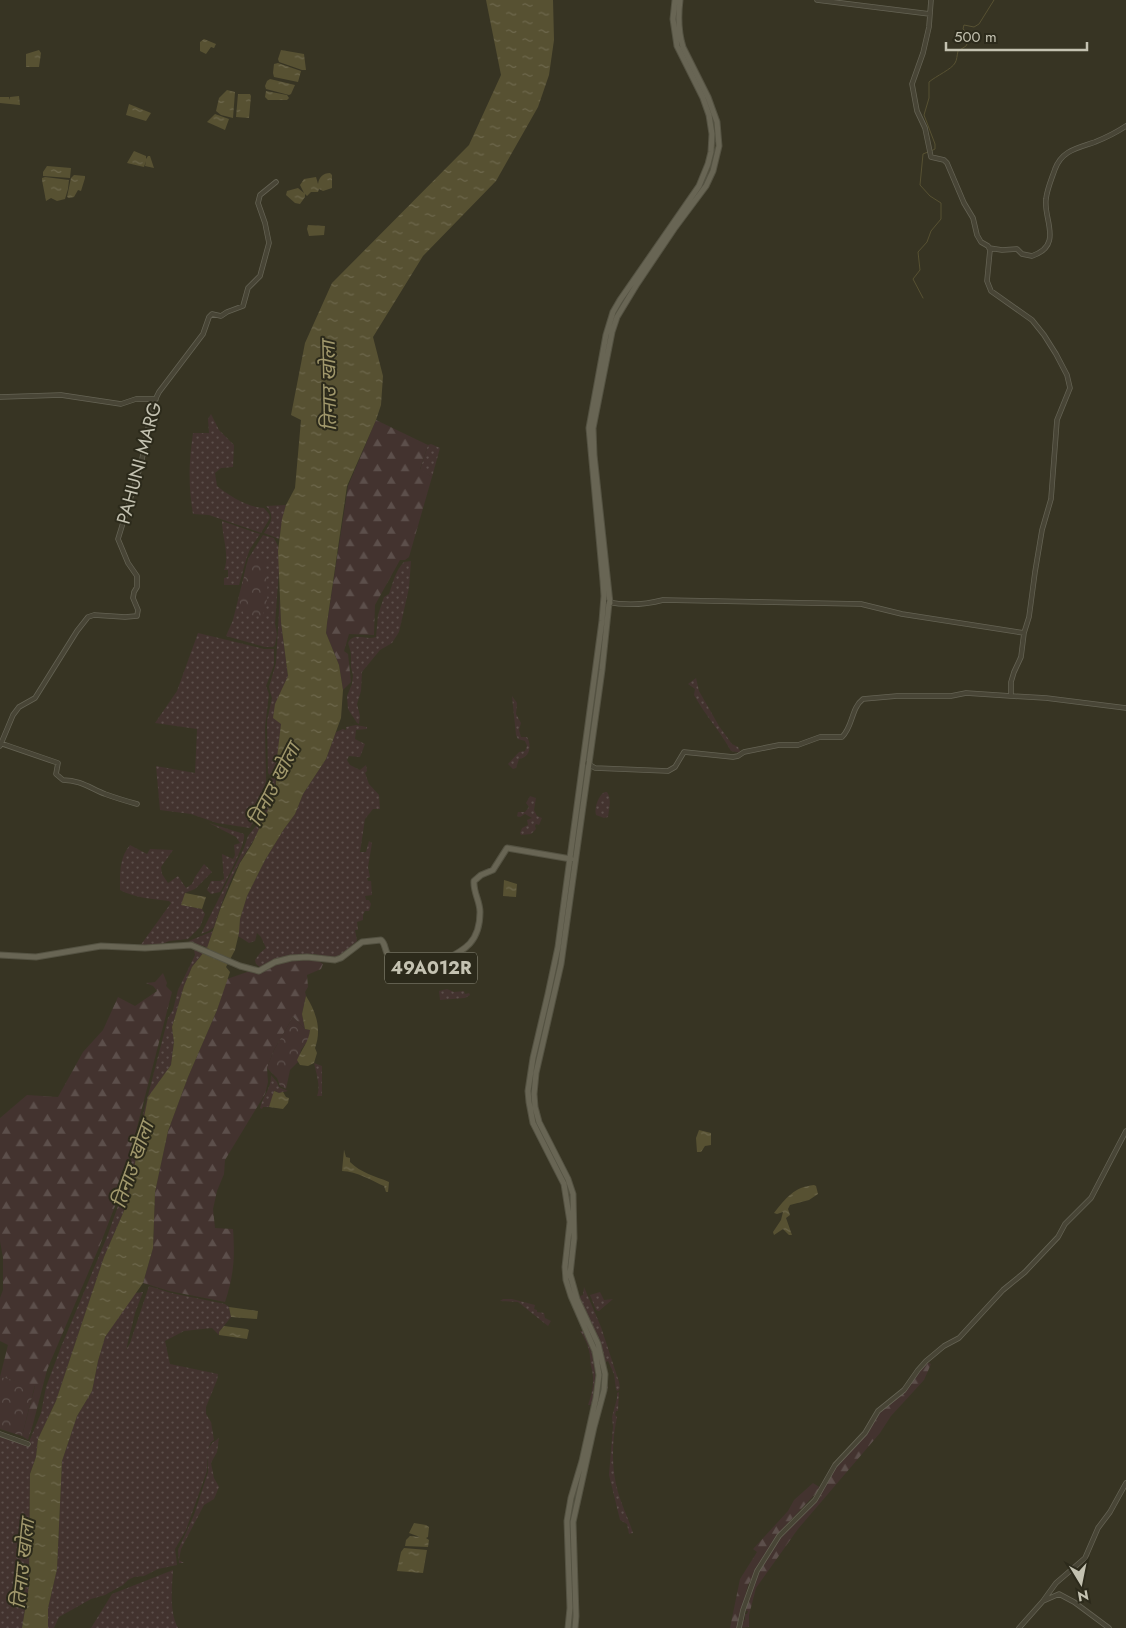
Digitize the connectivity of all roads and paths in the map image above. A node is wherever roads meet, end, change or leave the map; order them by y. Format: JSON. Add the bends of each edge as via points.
{"nodes":[{"id":1,"x":675,"y":0,"type":"edge"},
{"id":2,"x":680,"y":0,"type":"edge"},
{"id":3,"x":817,"y":0,"type":"edge"},
{"id":4,"x":930,"y":0,"type":"edge"},
{"id":5,"x":930,"y":14,"type":"junction"},
{"id":6,"x":1126,"y":126,"type":"edge"},
{"id":7,"x":276,"y":182,"type":"dead end"},
{"id":8,"x":989,"y":248,"type":"junction"},
{"id":9,"x":0,"y":397,"type":"edge"},
{"id":10,"x":156,"y":398,"type":"junction"},
{"id":11,"x":608,"y":602,"type":"junction"},
{"id":12,"x":1024,"y":633,"type":"junction"},
{"id":13,"x":1012,"y":696,"type":"junction"},
{"id":14,"x":1126,"y":708,"type":"edge"},
{"id":15,"x":0,"y":744,"type":"edge"},
{"id":16,"x":586,"y":763,"type":"junction"},
{"id":17,"x":137,"y":804,"type":"dead end"},
{"id":18,"x":569,"y":859,"type":"junction"},
{"id":19,"x":576,"y":860,"type":"junction"},
{"id":20,"x":0,"y":955,"type":"edge"},
{"id":21,"x":1126,"y":1131,"type":"edge"},
{"id":22,"x":0,"y":1434,"type":"edge"},
{"id":23,"x":28,"y":1444,"type":"dead end"},
{"id":24,"x":1126,"y":1483,"type":"edge"},
{"id":25,"x":1043,"y":1601,"type":"junction"},
{"id":26,"x":568,"y":1628,"type":"edge"},
{"id":27,"x":575,"y":1628,"type":"edge"},
{"id":28,"x":739,"y":1628,"type":"edge"},
{"id":29,"x":1019,"y":1628,"type":"edge"},
{"id":30,"x":1109,"y":1628,"type":"edge"}],
"edges":[{"from":1,"to":11,"type":"main road","via":[[673,19],[677,46],[709,115],[712,152],[699,186],[620,300],[606,335],[589,428]]},
{"from":2,"to":11,"type":"main road","via":[[680,36],[712,106],[719,146],[712,176],[636,284],[612,332],[593,428]]},
{"from":3,"to":5,"type":"street"},
{"from":4,"to":5,"type":"street"},
{"from":5,"to":8,"type":"street","via":[[912,84],[917,111],[925,128],[931,156],[947,163],[973,218],[977,235]]},
{"from":6,"to":8,"type":"street","via":[[1098,141],[1069,150],[1059,159],[1045,200],[1050,230],[1046,248],[1032,256],[1017,249]]},
{"from":7,"to":10,"type":"street","name":"PAHUNI MARG","via":[[260,195],[258,203],[269,243],[260,276],[248,288],[243,306],[221,316],[209,316],[203,334]]},
{"from":8,"to":12,"type":"street","via":[[987,281],[991,291],[1032,320],[1056,354],[1070,388],[1058,420],[1051,499]]},
{"from":9,"to":10,"type":"street","via":[[61,395],[120,404]]},
{"from":10,"to":15,"type":"street","name":"PAHUNI MARG","via":[[141,464],[118,539],[128,564],[137,576],[134,598],[138,616],[88,617],[35,698],[18,707]]},
{"from":11,"to":12,"type":"street","via":[[625,605],[663,600],[861,604],[906,615]]},
{"from":11,"to":16,"type":"main road"},
{"from":12,"to":13,"type":"street","via":[[1021,657],[1012,677]]},
{"from":13,"to":14,"type":"street"},
{"from":13,"to":16,"type":"street","via":[[966,693],[863,699],[842,737],[779,744],[733,757],[684,752],[668,771],[595,768]]},
{"from":15,"to":17,"type":"street","via":[[58,763],[56,774],[59,778],[81,782]]},
{"from":16,"to":18,"type":"main road"},
{"from":16,"to":19,"type":"main road"},
{"from":18,"to":19,"type":"main road"},
{"from":18,"to":20,"type":"main road","number":"49A012R","via":[[508,848],[493,870],[474,881],[480,920],[469,946],[414,979],[388,955],[384,942],[380,940],[362,942],[335,960],[306,956],[291,958],[258,971],[191,945],[100,946],[36,957]]},
{"from":18,"to":26,"type":"main road","via":[[556,955],[528,1091],[533,1122],[564,1184],[570,1222],[564,1272],[595,1351],[598,1371],[596,1398],[568,1511]]},
{"from":19,"to":27,"type":"main road","via":[[561,964],[534,1094],[540,1122],[572,1194],[574,1238],[570,1274],[577,1299],[598,1344],[605,1374],[573,1522]]},
{"from":21,"to":28,"type":"street","via":[[1090,1198],[1065,1224],[1058,1237],[1003,1290],[960,1338],[926,1361],[904,1390],[878,1412],[865,1433],[835,1465],[815,1500],[779,1536],[757,1572]]},
{"from":22,"to":23,"type":"street"},
{"from":24,"to":25,"type":"street","via":[[1098,1528],[1085,1558],[1056,1583]]},
{"from":25,"to":29,"type":"street"},
{"from":25,"to":30,"type":"street","via":[[1059,1594]]}]}
